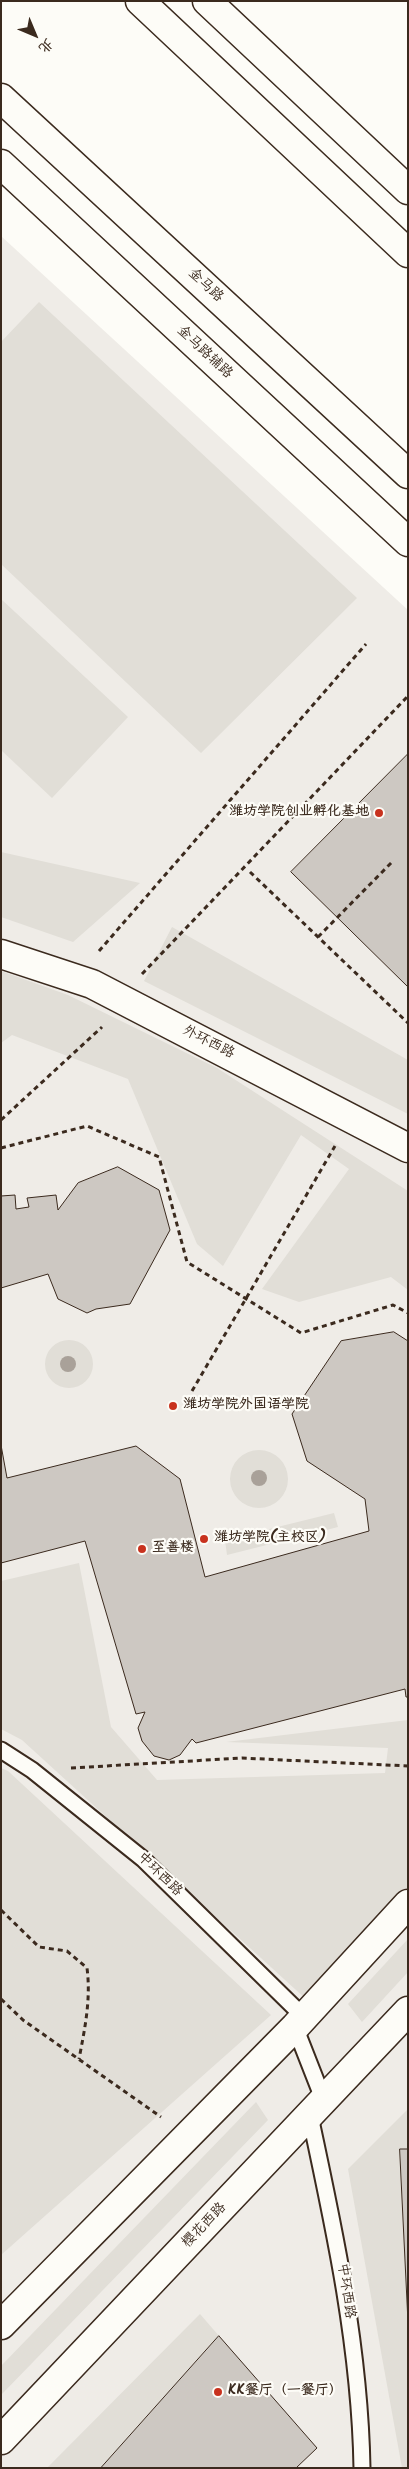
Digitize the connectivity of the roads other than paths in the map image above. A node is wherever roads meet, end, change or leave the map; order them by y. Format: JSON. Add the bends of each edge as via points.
{"nodes":[{"id":1,"x":140,"y":1,"type":"edge"},
{"id":2,"x":207,"y":1,"type":"edge"},
{"id":3,"x":1,"y":98,"type":"edge"},
{"id":4,"x":1,"y":164,"type":"edge"},
{"id":5,"x":408,"y":190,"type":"edge"},
{"id":6,"x":408,"y":253,"type":"edge"},
{"id":7,"x":408,"y":474,"type":"edge"},
{"id":8,"x":408,"y":542,"type":"edge"},
{"id":9,"x":1,"y":954,"type":"edge"},
{"id":10,"x":408,"y":1148,"type":"edge"},
{"id":11,"x":1,"y":1750,"type":"edge"},
{"id":12,"x":408,"y":1904,"type":"edge"},
{"id":13,"x":408,"y":2011,"type":"edge"},
{"id":14,"x":300,"y":2022,"type":"junction"},
{"id":15,"x":317,"y":2109,"type":"junction"},
{"id":16,"x":1,"y":2325,"type":"edge"},
{"id":17,"x":1,"y":2440,"type":"edge"},
{"id":18,"x":362,"y":2468,"type":"edge"}],
"edges":[{"from":1,"to":6,"type":"street"},
{"from":2,"to":5,"type":"street"},
{"from":3,"to":7,"type":"street","name":"金马路"},
{"from":4,"to":8,"type":"street","name":"金马路辅路"},
{"from":9,"to":10,"type":"street","name":"外环西路","via":[[75,979],[124,1000]]},
{"from":11,"to":14,"type":"lane","name":"中环西路","via":[[32,1770],[143,1859]]},
{"from":12,"to":14,"type":"street"},
{"from":13,"to":15,"type":"street","name":"樱花西路"},
{"from":14,"to":15,"type":"lane","name":"中环西路"},
{"from":14,"to":16,"type":"street"},
{"from":15,"to":17,"type":"street","name":"樱花西路"},
{"from":15,"to":18,"type":"lane","name":"中环西路","via":[[342,2264],[361,2417]]}]}
